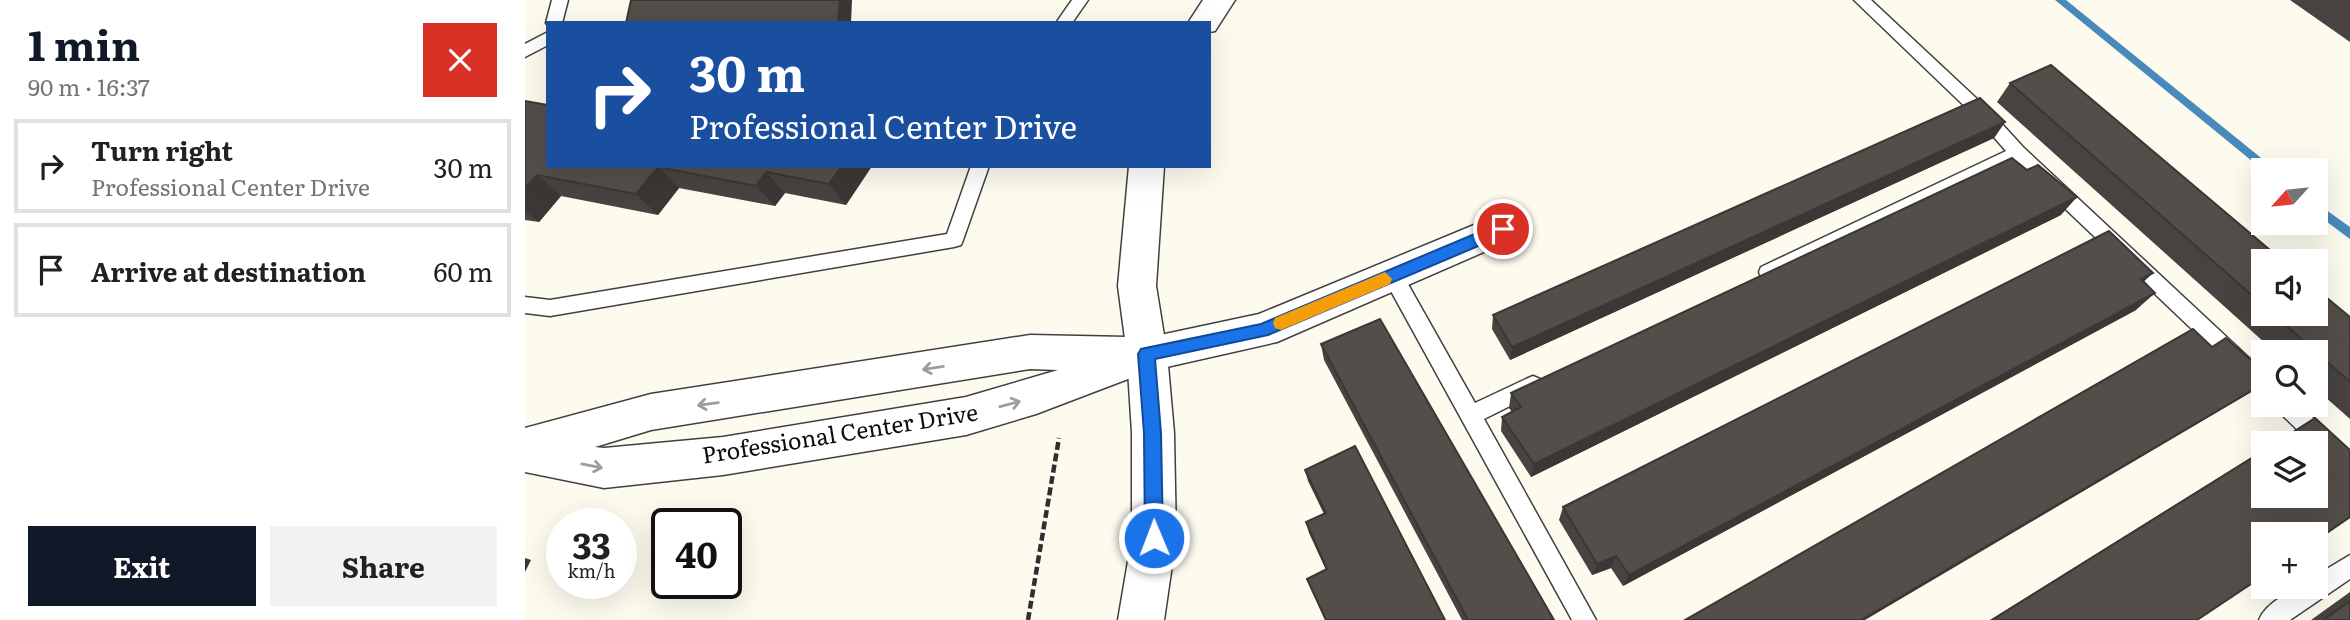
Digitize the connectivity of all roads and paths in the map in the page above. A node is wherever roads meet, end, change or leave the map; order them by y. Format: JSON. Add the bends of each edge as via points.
{"nodes":[{"id":1,"x":560,"y":0,"type":"edge"},
{"id":2,"x":1080,"y":0,"type":"edge"},
{"id":3,"x":1219,"y":0,"type":"edge"},
{"id":4,"x":1862,"y":0,"type":"edge"},
{"id":5,"x":555,"y":21,"type":"edge"},
{"id":6,"x":1065,"y":21,"type":"edge"},
{"id":7,"x":1205,"y":21,"type":"edge"},
{"id":8,"x":546,"y":39,"type":"edge"},
{"id":9,"x":525,"y":51,"type":"edge"},
{"id":10,"x":2018,"y":153,"type":"junction"},
{"id":11,"x":980,"y":168,"type":"edge"},
{"id":12,"x":1147,"y":168,"type":"edge"},
{"id":13,"x":1503,"y":229,"type":"dead end"},
{"id":14,"x":1392,"y":276,"type":"junction"},
{"id":15,"x":1756,"y":278,"type":"edge"},
{"id":16,"x":525,"y":305,"type":"edge"},
{"id":17,"x":1147,"y":354,"type":"junction"},
{"id":18,"x":2251,"y":373,"type":"edge"},
{"id":19,"x":1545,"y":379,"type":"edge"},
{"id":20,"x":1471,"y":415,"type":"junction"},
{"id":21,"x":2298,"y":417,"type":"edge"},
{"id":22,"x":1059,"y":438,"type":"dead end"},
{"id":23,"x":525,"y":447,"type":"edge"},
{"id":24,"x":525,"y":453,"type":"edge"},
{"id":25,"x":2350,"y":466,"type":"edge"},
{"id":26,"x":2350,"y":566,"type":"edge"},
{"id":27,"x":1028,"y":620,"type":"edge"},
{"id":28,"x":1141,"y":620,"type":"edge"},
{"id":29,"x":1585,"y":620,"type":"edge"},
{"id":30,"x":2270,"y":620,"type":"edge"}],
"edges":[{"from":1,"to":5,"type":"lane"},
{"from":2,"to":6,"type":"lane"},
{"from":3,"to":7,"type":"street"},
{"from":4,"to":10,"type":"lane"},
{"from":8,"to":9,"type":"lane"},
{"from":10,"to":15,"type":"lane"},
{"from":10,"to":18,"type":"lane"},
{"from":11,"to":16,"type":"lane","via":[[954,240],[550,308]]},
{"from":12,"to":17,"type":"street","via":[[1137,286]]},
{"from":13,"to":14,"type":"street","name":"Professional Center Drive"},
{"from":14,"to":17,"type":"street","name":"Professional Center Drive","via":[[1262,330]]},
{"from":14,"to":20,"type":"lane"},
{"from":17,"to":23,"type":"street","name":"Professional Center Drive","one_way":true,"via":[[1030,352],[651,412]]},
{"from":24,"to":17,"type":"street","name":"Professional Center Drive","one_way":true,"via":[[604,468],[736,454],[966,416],[1036,396]]},
{"from":17,"to":28,"type":"street","via":[[1154,538]]},
{"from":19,"to":20,"type":"lane"},
{"from":20,"to":29,"type":"lane"},
{"from":21,"to":25,"type":"lane"},
{"from":22,"to":27,"type":"path"},
{"from":26,"to":30,"type":"lane"}]}
